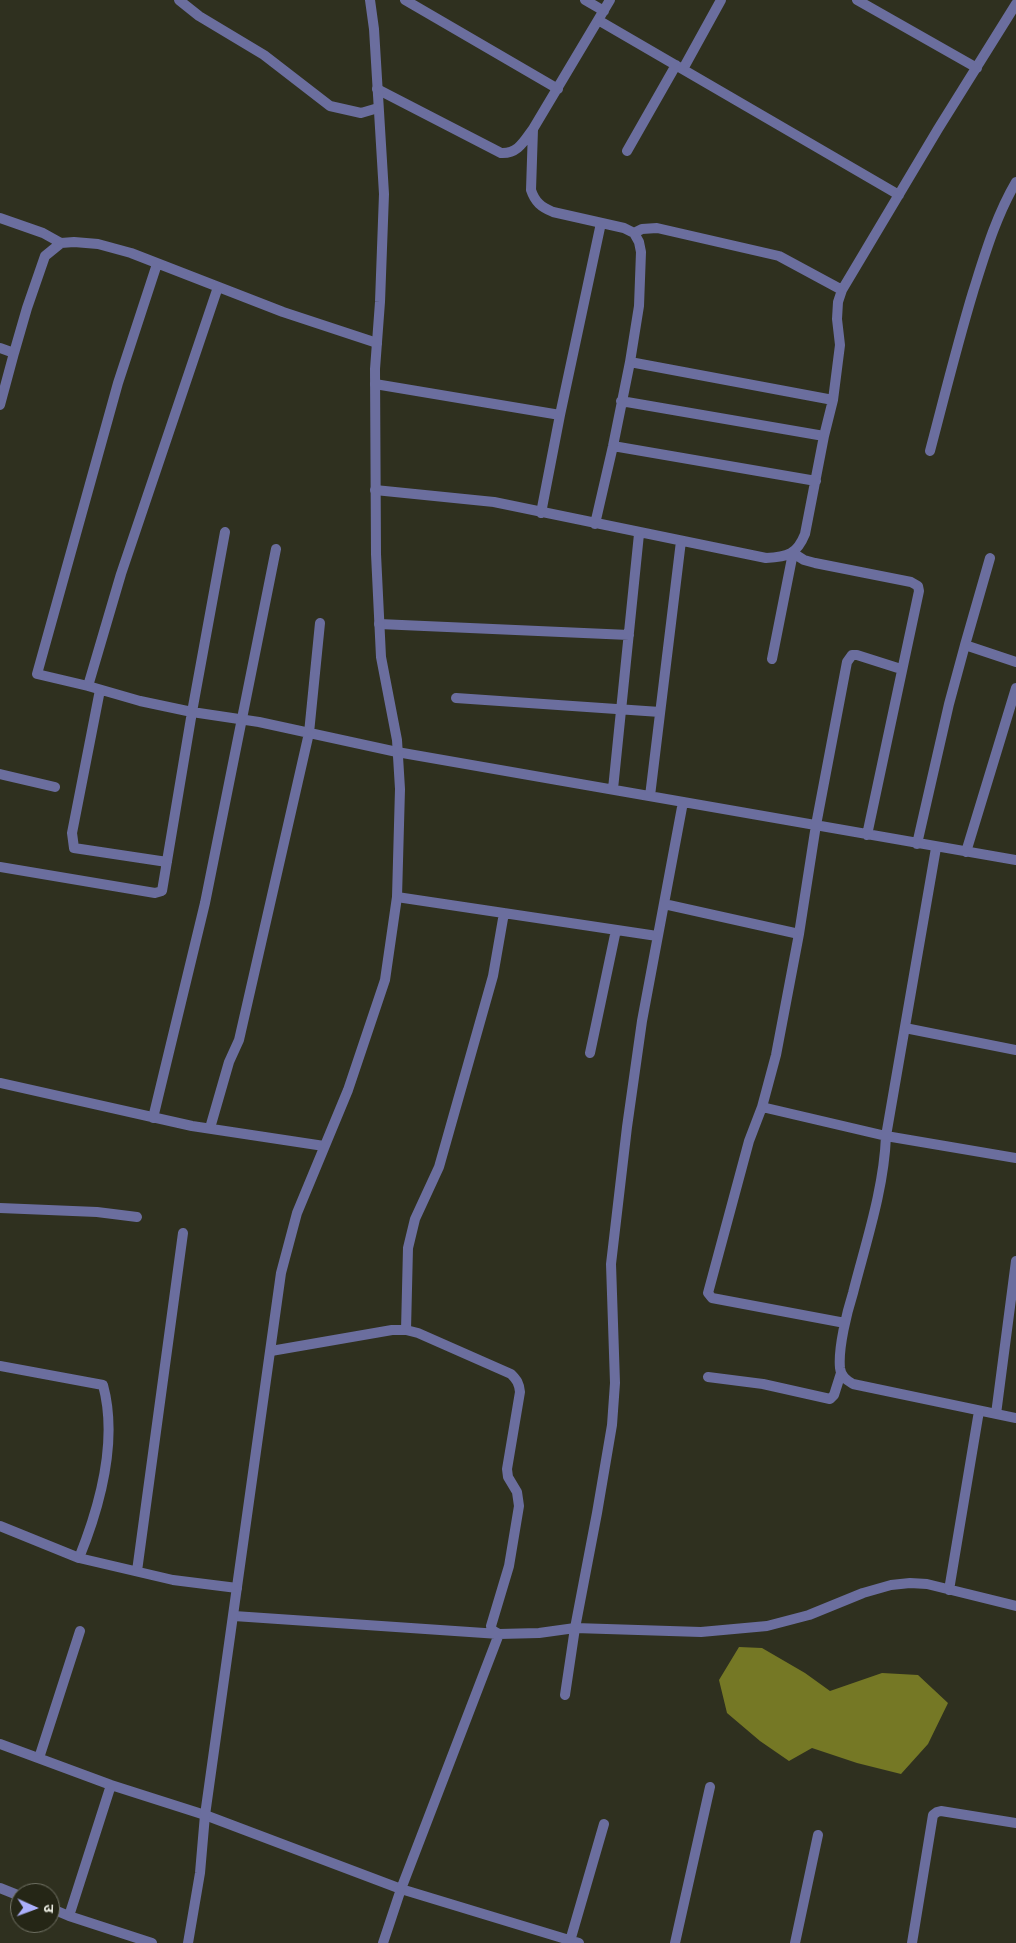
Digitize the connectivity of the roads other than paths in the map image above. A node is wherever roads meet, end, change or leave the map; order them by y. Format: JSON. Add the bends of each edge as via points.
{"nodes":[{"id":1,"x":179,"y":0,"type":"edge"},
{"id":2,"x":370,"y":0,"type":"edge"},
{"id":3,"x":405,"y":0,"type":"edge"},
{"id":4,"x":585,"y":0,"type":"edge"},
{"id":5,"x":610,"y":0,"type":"edge"},
{"id":6,"x":721,"y":0,"type":"edge"},
{"id":7,"x":858,"y":0,"type":"edge"},
{"id":8,"x":1016,"y":4,"type":"edge"},
{"id":9,"x":601,"y":15,"type":"junction"},
{"id":10,"x":679,"y":67,"type":"junction"},
{"id":11,"x":977,"y":68,"type":"junction"},
{"id":12,"x":377,"y":89,"type":"junction"},
{"id":13,"x":558,"y":89,"type":"junction"},
{"id":14,"x":378,"y":108,"type":"junction"},
{"id":15,"x":533,"y":129,"type":"junction"},
{"id":16,"x":627,"y":152,"type":"dead end"},
{"id":17,"x":1016,"y":182,"type":"edge"},
{"id":18,"x":898,"y":195,"type":"junction"},
{"id":19,"x":0,"y":218,"type":"edge"},
{"id":20,"x":601,"y":223,"type":"junction"},
{"id":21,"x":634,"y":233,"type":"junction"},
{"id":22,"x":60,"y":243,"type":"junction"},
{"id":23,"x":157,"y":264,"type":"junction"},
{"id":24,"x":218,"y":288,"type":"junction"},
{"id":25,"x":842,"y":290,"type":"junction"},
{"id":26,"x":377,"y":342,"type":"junction"},
{"id":27,"x":0,"y":348,"type":"edge"},
{"id":28,"x":14,"y":353,"type":"junction"},
{"id":29,"x":630,"y":362,"type":"junction"},
{"id":30,"x":375,"y":384,"type":"junction"},
{"id":31,"x":833,"y":400,"type":"junction"},
{"id":32,"x":622,"y":401,"type":"junction"},
{"id":33,"x":0,"y":405,"type":"edge"},
{"id":34,"x":560,"y":415,"type":"junction"},
{"id":35,"x":824,"y":436,"type":"junction"},
{"id":36,"x":613,"y":446,"type":"junction"},
{"id":37,"x":930,"y":451,"type":"dead end"},
{"id":38,"x":816,"y":481,"type":"junction"},
{"id":39,"x":375,"y":490,"type":"junction"},
{"id":40,"x":541,"y":513,"type":"junction"},
{"id":41,"x":595,"y":524,"type":"junction"},
{"id":42,"x":225,"y":532,"type":"dead end"},
{"id":43,"x":639,"y":534,"type":"junction"},
{"id":44,"x":680,"y":541,"type":"junction"},
{"id":45,"x":276,"y":549,"type":"dead end"},
{"id":46,"x":793,"y":553,"type":"junction"},
{"id":47,"x":990,"y":558,"type":"dead end"},
{"id":48,"x":320,"y":623,"type":"dead end"},
{"id":49,"x":379,"y":624,"type":"junction"},
{"id":50,"x":629,"y":635,"type":"junction"},
{"id":51,"x":964,"y":645,"type":"junction"},
{"id":52,"x":772,"y":659,"type":"dead end"},
{"id":53,"x":1016,"y":662,"type":"edge"},
{"id":54,"x":901,"y":669,"type":"junction"},
{"id":55,"x":88,"y":686,"type":"junction"},
{"id":56,"x":1016,"y":688,"type":"edge"},
{"id":57,"x":100,"y":690,"type":"junction"},
{"id":58,"x":456,"y":698,"type":"dead end"},
{"id":59,"x":621,"y":710,"type":"junction"},
{"id":60,"x":192,"y":712,"type":"junction"},
{"id":61,"x":660,"y":712,"type":"junction"},
{"id":62,"x":243,"y":720,"type":"junction"},
{"id":63,"x":309,"y":733,"type":"junction"},
{"id":64,"x":397,"y":752,"type":"junction"},
{"id":65,"x":0,"y":774,"type":"edge"},
{"id":66,"x":55,"y":787,"type":"dead end"},
{"id":67,"x":613,"y":789,"type":"junction"},
{"id":68,"x":650,"y":796,"type":"junction"},
{"id":69,"x":684,"y":802,"type":"junction"},
{"id":70,"x":816,"y":824,"type":"junction"},
{"id":71,"x":867,"y":834,"type":"junction"},
{"id":72,"x":918,"y":844,"type":"junction"},
{"id":73,"x":936,"y":848,"type":"junction"},
{"id":74,"x":1016,"y":849,"type":"edge"},
{"id":75,"x":966,"y":852,"type":"junction"},
{"id":76,"x":1014,"y":860,"type":"edge"},
{"id":77,"x":167,"y":862,"type":"junction"},
{"id":78,"x":0,"y":867,"type":"edge"},
{"id":79,"x":396,"y":896,"type":"junction"},
{"id":80,"x":664,"y":904,"type":"junction"},
{"id":81,"x":504,"y":913,"type":"junction"},
{"id":82,"x":616,"y":930,"type":"junction"},
{"id":83,"x":800,"y":934,"type":"junction"},
{"id":84,"x":657,"y":936,"type":"junction"},
{"id":85,"x":905,"y":1028,"type":"junction"},
{"id":86,"x":1016,"y":1050,"type":"edge"},
{"id":87,"x":590,"y":1053,"type":"dead end"},
{"id":88,"x":0,"y":1083,"type":"edge"},
{"id":89,"x":762,"y":1107,"type":"junction"},
{"id":90,"x":153,"y":1118,"type":"junction"},
{"id":91,"x":210,"y":1128,"type":"junction"},
{"id":92,"x":886,"y":1136,"type":"junction"},
{"id":93,"x":324,"y":1146,"type":"junction"},
{"id":94,"x":1016,"y":1158,"type":"edge"},
{"id":95,"x":0,"y":1208,"type":"edge"},
{"id":96,"x":137,"y":1217,"type":"dead end"},
{"id":97,"x":183,"y":1233,"type":"dead end"},
{"id":98,"x":1016,"y":1260,"type":"edge"},
{"id":99,"x":844,"y":1324,"type":"junction"},
{"id":100,"x":406,"y":1330,"type":"junction"},
{"id":101,"x":271,"y":1351,"type":"junction"},
{"id":102,"x":0,"y":1366,"type":"edge"},
{"id":103,"x":841,"y":1373,"type":"junction"},
{"id":104,"x":708,"y":1377,"type":"dead end"},
{"id":105,"x":979,"y":1411,"type":"junction"},
{"id":106,"x":996,"y":1414,"type":"junction"},
{"id":107,"x":1016,"y":1418,"type":"edge"},
{"id":108,"x":0,"y":1526,"type":"edge"},
{"id":109,"x":79,"y":1558,"type":"junction"},
{"id":110,"x":136,"y":1571,"type":"junction"},
{"id":111,"x":236,"y":1588,"type":"junction"},
{"id":112,"x":949,"y":1590,"type":"junction"},
{"id":113,"x":1015,"y":1602,"type":"edge"},
{"id":114,"x":234,"y":1616,"type":"junction"},
{"id":115,"x":575,"y":1628,"type":"junction"},
{"id":116,"x":80,"y":1631,"type":"dead end"},
{"id":117,"x":499,"y":1634,"type":"junction"},
{"id":118,"x":565,"y":1695,"type":"dead end"},
{"id":119,"x":0,"y":1744,"type":"edge"},
{"id":120,"x":39,"y":1758,"type":"junction"},
{"id":121,"x":111,"y":1785,"type":"junction"},
{"id":122,"x":710,"y":1787,"type":"dead end"},
{"id":123,"x":206,"y":1815,"type":"junction"},
{"id":124,"x":1016,"y":1823,"type":"edge"},
{"id":125,"x":604,"y":1824,"type":"dead end"},
{"id":126,"x":818,"y":1835,"type":"dead end"},
{"id":127,"x":401,"y":1889,"type":"junction"},
{"id":128,"x":60,"y":1912,"type":"edge"},
{"id":129,"x":69,"y":1916,"type":"junction"},
{"id":130,"x":551,"y":1940,"type":"edge"},
{"id":131,"x":574,"y":1942,"type":"edge"},
{"id":132,"x":152,"y":1943,"type":"edge"},
{"id":133,"x":188,"y":1943,"type":"edge"},
{"id":134,"x":383,"y":1943,"type":"edge"},
{"id":135,"x":675,"y":1943,"type":"edge"},
{"id":136,"x":795,"y":1943,"type":"edge"},
{"id":137,"x":912,"y":1943,"type":"edge"}],
"edges":[{"from":1,"to":14,"type":"street","via":[[199,16],[264,55],[330,106],[361,113]]},
{"from":2,"to":12,"type":"street"},
{"from":3,"to":13,"type":"street"},
{"from":4,"to":9,"type":"street"},
{"from":5,"to":9,"type":"street"},
{"from":6,"to":10,"type":"street"},
{"from":7,"to":11,"type":"street"},
{"from":8,"to":11,"type":"street"},
{"from":9,"to":10,"type":"street"},
{"from":9,"to":13,"type":"street"},
{"from":10,"to":16,"type":"street"},
{"from":10,"to":18,"type":"street"},
{"from":11,"to":18,"type":"street"},
{"from":12,"to":14,"type":"street"},
{"from":12,"to":15,"type":"street","via":[[501,154],[510,154],[518,148]]},
{"from":13,"to":15,"type":"street"},
{"from":14,"to":26,"type":"street","via":[[384,194]]},
{"from":15,"to":20,"type":"street","via":[[531,190],[534,199],[553,212]]},
{"from":17,"to":37,"type":"street","via":[[992,232],[982,263]]},
{"from":18,"to":25,"type":"street"},
{"from":19,"to":22,"type":"street","via":[[43,233]]},
{"from":20,"to":21,"type":"street"},
{"from":20,"to":34,"type":"street"},
{"from":21,"to":25,"type":"street","via":[[657,228],[779,256]]},
{"from":21,"to":29,"type":"street","via":[[639,242],[642,266]]},
{"from":22,"to":23,"type":"street","via":[[98,244]]},
{"from":22,"to":28,"type":"street","via":[[45,256]]},
{"from":23,"to":24,"type":"street"},
{"from":23,"to":55,"type":"street","via":[[118,383],[37,674]]},
{"from":24,"to":26,"type":"street"},
{"from":24,"to":55,"type":"street","via":[[121,574]]},
{"from":25,"to":31,"type":"street","via":[[837,310],[840,345]]},
{"from":26,"to":30,"type":"street"},
{"from":27,"to":28,"type":"street"},
{"from":28,"to":33,"type":"street"},
{"from":29,"to":31,"type":"street"},
{"from":29,"to":32,"type":"street"},
{"from":30,"to":34,"type":"street"},
{"from":30,"to":39,"type":"street"},
{"from":31,"to":35,"type":"street"},
{"from":32,"to":35,"type":"street"},
{"from":32,"to":36,"type":"street"},
{"from":34,"to":40,"type":"street"},
{"from":35,"to":38,"type":"street"},
{"from":36,"to":38,"type":"street"},
{"from":36,"to":41,"type":"street"},
{"from":38,"to":46,"type":"street","via":[[805,534]]},
{"from":39,"to":40,"type":"street","via":[[458,497]]},
{"from":39,"to":49,"type":"street"},
{"from":40,"to":41,"type":"street"},
{"from":41,"to":43,"type":"street"},
{"from":42,"to":60,"type":"street"},
{"from":43,"to":44,"type":"street"},
{"from":43,"to":50,"type":"street"},
{"from":44,"to":46,"type":"street","via":[[766,558],[782,558]]},
{"from":44,"to":61,"type":"street"},
{"from":45,"to":62,"type":"street"},
{"from":46,"to":52,"type":"street"},
{"from":46,"to":54,"type":"street","via":[[815,563],[915,583],[918,591]]},
{"from":47,"to":51,"type":"street"},
{"from":48,"to":63,"type":"street"},
{"from":49,"to":50,"type":"street"},
{"from":49,"to":64,"type":"street","via":[[381,657]]},
{"from":50,"to":59,"type":"street"},
{"from":51,"to":53,"type":"street"},
{"from":51,"to":72,"type":"street"},
{"from":54,"to":70,"type":"street","via":[[857,655],[848,658]]},
{"from":54,"to":71,"type":"street"},
{"from":55,"to":57,"type":"street"},
{"from":56,"to":75,"type":"street"},
{"from":57,"to":60,"type":"street"},
{"from":57,"to":77,"type":"street","via":[[72,833],[74,848]]},
{"from":58,"to":59,"type":"street"},
{"from":59,"to":61,"type":"street"},
{"from":59,"to":67,"type":"street"},
{"from":60,"to":62,"type":"street"},
{"from":60,"to":77,"type":"street"},
{"from":61,"to":68,"type":"street"},
{"from":62,"to":63,"type":"street"},
{"from":62,"to":90,"type":"street","via":[[205,903]]},
{"from":63,"to":64,"type":"street"},
{"from":63,"to":91,"type":"street","via":[[239,1040],[229,1062]]},
{"from":64,"to":67,"type":"street"},
{"from":64,"to":79,"type":"street","via":[[400,789]]},
{"from":65,"to":66,"type":"street"},
{"from":67,"to":68,"type":"street"},
{"from":68,"to":69,"type":"street"},
{"from":69,"to":70,"type":"street"},
{"from":69,"to":80,"type":"street"},
{"from":70,"to":71,"type":"street"},
{"from":70,"to":83,"type":"street"},
{"from":71,"to":72,"type":"street"},
{"from":72,"to":73,"type":"street"},
{"from":73,"to":75,"type":"street"},
{"from":73,"to":85,"type":"street"},
{"from":74,"to":76,"type":"street"},
{"from":75,"to":76,"type":"street"},
{"from":77,"to":78,"type":"street","via":[[162,891],[155,893]]},
{"from":79,"to":81,"type":"street"},
{"from":79,"to":93,"type":"street","via":[[385,980],[348,1090]]},
{"from":80,"to":83,"type":"street"},
{"from":80,"to":84,"type":"street"},
{"from":81,"to":82,"type":"street"},
{"from":81,"to":100,"type":"street","via":[[493,976],[442,1157],[415,1219],[408,1248]]},
{"from":82,"to":84,"type":"street"},
{"from":82,"to":87,"type":"street"},
{"from":83,"to":89,"type":"street","via":[[776,1055]]},
{"from":84,"to":115,"type":"street","via":[[642,1021],[611,1264],[612,1425]]},
{"from":85,"to":86,"type":"street"},
{"from":85,"to":92,"type":"street"},
{"from":88,"to":90,"type":"street"},
{"from":89,"to":92,"type":"street"},
{"from":89,"to":99,"type":"street","via":[[749,1141],[709,1296]]},
{"from":90,"to":91,"type":"street"},
{"from":91,"to":93,"type":"street"},
{"from":92,"to":94,"type":"street"},
{"from":92,"to":99,"type":"street","via":[[878,1192]]},
{"from":93,"to":101,"type":"street","via":[[297,1213],[281,1273]]},
{"from":95,"to":96,"type":"street"},
{"from":97,"to":110,"type":"street"},
{"from":98,"to":106,"type":"street"},
{"from":99,"to":103,"type":"street"},
{"from":100,"to":101,"type":"street"},
{"from":100,"to":117,"type":"street","via":[[511,1374],[520,1384],[507,1469],[520,1499],[509,1566],[491,1626]]},
{"from":101,"to":111,"type":"street"},
{"from":102,"to":109,"type":"street","via":[[103,1385],[109,1429],[106,1463],[92,1526]]},
{"from":103,"to":104,"type":"street","via":[[830,1399],[763,1384]]},
{"from":103,"to":105,"type":"street","via":[[854,1384]]},
{"from":105,"to":106,"type":"street"},
{"from":105,"to":112,"type":"street"},
{"from":106,"to":107,"type":"street"},
{"from":108,"to":109,"type":"street"},
{"from":109,"to":110,"type":"street"},
{"from":110,"to":111,"type":"street","via":[[173,1580]]},
{"from":111,"to":114,"type":"street"},
{"from":112,"to":113,"type":"street"},
{"from":112,"to":115,"type":"street","via":[[910,1582],[891,1585],[809,1616],[767,1626],[701,1632]]},
{"from":114,"to":117,"type":"street"},
{"from":114,"to":123,"type":"street"},
{"from":115,"to":117,"type":"street"},
{"from":115,"to":118,"type":"street"},
{"from":116,"to":120,"type":"street"},
{"from":117,"to":127,"type":"street"},
{"from":119,"to":120,"type":"street"},
{"from":120,"to":121,"type":"street"},
{"from":121,"to":123,"type":"street"},
{"from":121,"to":129,"type":"street"},
{"from":122,"to":135,"type":"street"},
{"from":123,"to":127,"type":"street"},
{"from":123,"to":133,"type":"street"},
{"from":124,"to":137,"type":"street","via":[[941,1812],[934,1815]]},
{"from":125,"to":131,"type":"street"},
{"from":126,"to":136,"type":"street"},
{"from":127,"to":130,"type":"street"},
{"from":127,"to":134,"type":"street"},
{"from":128,"to":129,"type":"street"},
{"from":129,"to":132,"type":"street"},
{"from":130,"to":131,"type":"street"}]}
